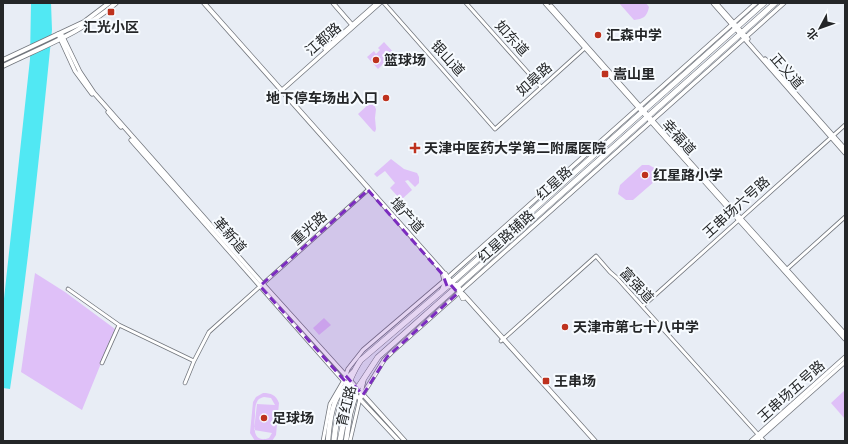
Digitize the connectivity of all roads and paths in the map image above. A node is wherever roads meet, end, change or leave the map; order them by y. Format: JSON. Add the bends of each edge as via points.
{"nodes":[{"id":1,"x":109,"y":3,"type":"edge"},
{"id":2,"x":116,"y":3,"type":"edge"},
{"id":3,"x":202,"y":3,"type":"edge"},
{"id":4,"x":333,"y":3,"type":"edge"},
{"id":5,"x":377,"y":3,"type":"edge"},
{"id":6,"x":380,"y":3,"type":"edge"},
{"id":7,"x":384,"y":3,"type":"edge"},
{"id":8,"x":466,"y":3,"type":"edge"},
{"id":9,"x":545,"y":3,"type":"edge"},
{"id":10,"x":548,"y":3,"type":"edge"},
{"id":11,"x":713,"y":3,"type":"edge"},
{"id":12,"x":716,"y":3,"type":"edge"},
{"id":13,"x":756,"y":3,"type":"edge"},
{"id":14,"x":764,"y":3,"type":"edge"},
{"id":15,"x":775,"y":3,"type":"edge"},
{"id":16,"x":784,"y":3,"type":"edge"},
{"id":17,"x":353,"y":26,"type":"junction"},
{"id":18,"x":734,"y":26,"type":"junction"},
{"id":19,"x":741,"y":33,"type":"junction"},
{"id":20,"x":61,"y":35,"type":"junction"},
{"id":21,"x":745,"y":38,"type":"junction"},
{"id":22,"x":53,"y":39,"type":"junction"},
{"id":23,"x":586,"y":47,"type":"junction"},
{"id":24,"x":4,"y":64,"type":"edge"},
{"id":25,"x":541,"y":87,"type":"junction"},
{"id":26,"x":281,"y":88,"type":"junction"},
{"id":27,"x":638,"y":106,"type":"junction"},
{"id":28,"x":642,"y":111,"type":"junction"},
{"id":29,"x":647,"y":116,"type":"junction"},
{"id":30,"x":651,"y":121,"type":"junction"},
{"id":31,"x":845,"y":124,"type":"edge"},
{"id":32,"x":495,"y":129,"type":"joint"},
{"id":33,"x":832,"y":136,"type":"junction"},
{"id":34,"x":845,"y":149,"type":"edge"},
{"id":35,"x":845,"y":153,"type":"edge"},
{"id":36,"x":368,"y":190,"type":"junction"},
{"id":37,"x":845,"y":217,"type":"edge"},
{"id":38,"x":739,"y":219,"type":"junction"},
{"id":39,"x":785,"y":270,"type":"junction"},
{"id":40,"x":458,"y":276,"type":"junction"},
{"id":41,"x":452,"y":283,"type":"junction"},
{"id":42,"x":262,"y":285,"type":"junction"},
{"id":43,"x":68,"y":289,"type":"dead end"},
{"id":44,"x":464,"y":297,"type":"joint"},
{"id":45,"x":643,"y":306,"type":"junction"},
{"id":46,"x":119,"y":326,"type":"junction"},
{"id":47,"x":845,"y":334,"type":"edge"},
{"id":48,"x":845,"y":339,"type":"edge"},
{"id":49,"x":502,"y":340,"type":"junction"},
{"id":50,"x":845,"y":357,"type":"edge"},
{"id":51,"x":194,"y":361,"type":"junction"},
{"id":52,"x":845,"y":362,"type":"edge"},
{"id":53,"x":102,"y":363,"type":"dead end"},
{"id":54,"x":347,"y":380,"type":"junction"},
{"id":55,"x":185,"y":383,"type":"dead end"},
{"id":56,"x":358,"y":393,"type":"junction"},
{"id":57,"x":360,"y":399,"type":"junction"},
{"id":58,"x":759,"y":436,"type":"junction"},
{"id":59,"x":328,"y":439,"type":"edge"},
{"id":60,"x":334,"y":440,"type":"edge"},
{"id":61,"x":323,"y":441,"type":"edge"},
{"id":62,"x":344,"y":441,"type":"edge"},
{"id":63,"x":399,"y":441,"type":"edge"},
{"id":64,"x":405,"y":441,"type":"edge"},
{"id":65,"x":592,"y":441,"type":"edge"},
{"id":66,"x":595,"y":441,"type":"edge"},
{"id":67,"x":751,"y":441,"type":"edge"},
{"id":68,"x":756,"y":441,"type":"edge"},
{"id":69,"x":764,"y":441,"type":"edge"}],
"edges":[{"from":1,"to":20,"type":"main road"},
{"from":2,"to":20,"type":"main road","via":[[94,20]]},
{"from":3,"to":26,"type":"main road","name":"增产道","via":[[274,84]]},
{"from":4,"to":17,"type":"street"},
{"from":5,"to":17,"type":"street","name":"江都路"},
{"from":6,"to":17,"type":"street","name":"江都路"},
{"from":7,"to":32,"type":"street","name":"银山道"},
{"from":8,"to":25,"type":"street","name":"如东道"},
{"from":9,"to":23,"type":"street","name":"幸福道"},
{"from":10,"to":23,"type":"street","name":"幸福道"},
{"from":11,"to":18,"type":"street","name":"正义道"},
{"from":12,"to":18,"type":"street","name":"正义道"},
{"from":13,"to":18,"type":"street","name":"红星路辅路"},
{"from":14,"to":18,"type":"highway","name":"红星路"},
{"from":15,"to":19,"type":"highway","name":"红星路"},
{"from":16,"to":21,"type":"street","name":"红星路辅路"},
{"from":17,"to":26,"type":"street","name":"江都路"},
{"from":18,"to":19,"type":"street","name":"正义道"},
{"from":18,"to":27,"type":"street","name":"红星路辅路"},
{"from":18,"to":28,"type":"highway","name":"红星路"},
{"from":19,"to":21,"type":"street","name":"正义道"},
{"from":19,"to":29,"type":"highway","name":"红星路"},
{"from":20,"to":22,"type":"main road"},
{"from":20,"to":42,"type":"street","name":"革新道","via":[[72,64],[83,83]]},
{"from":21,"to":30,"type":"street","name":"红星路辅路"},
{"from":21,"to":33,"type":"street","name":"正义道"},
{"from":22,"to":24,"type":"main road"},
{"from":22,"to":24,"type":"main road","via":[[28,48]]},
{"from":23,"to":25,"type":"street","name":"如皋路"},
{"from":23,"to":27,"type":"street","name":"幸福道"},
{"from":25,"to":32,"type":"street","name":"如皋路"},
{"from":26,"to":36,"type":"main road","name":"增产道"},
{"from":27,"to":28,"type":"street","name":"幸福道"},
{"from":27,"to":41,"type":"street","name":"红星路辅路"},
{"from":28,"to":29,"type":"street","name":"幸福道"},
{"from":28,"to":40,"type":"highway","name":"红星路"},
{"from":29,"to":30,"type":"street","name":"幸福道"},
{"from":29,"to":41,"type":"highway","name":"红星路","via":[[463,282]]},
{"from":30,"to":38,"type":"street","name":"幸福道"},
{"from":30,"to":41,"type":"street","name":"红星路辅路"},
{"from":31,"to":33,"type":"street","name":"王串场六号路"},
{"from":33,"to":34,"type":"street","name":"正义道"},
{"from":33,"to":35,"type":"street","name":"正义道"},
{"from":33,"to":38,"type":"street","name":"王串场六号路"},
{"from":36,"to":41,"type":"main road","name":"增产道"},
{"from":36,"to":42,"type":"street","name":"重光路"},
{"from":37,"to":39,"type":"street"},
{"from":38,"to":39,"type":"street","name":"幸福道"},
{"from":38,"to":45,"type":"street","name":"王串场六号路"},
{"from":39,"to":47,"type":"street","name":"幸福道"},
{"from":39,"to":48,"type":"street","name":"幸福道"},
{"from":40,"to":41,"type":"highway"},
{"from":40,"to":41,"type":"highway","via":[[453,278]]},
{"from":41,"to":44,"type":"highway"},
{"from":41,"to":54,"type":"highway","name":"红星路","via":[[366,356]]},
{"from":41,"to":54,"type":"street","name":"红星路辅路","via":[[363,350],[353,361]]},
{"from":41,"to":56,"type":"street","name":"红星路辅路"},
{"from":41,"to":56,"type":"highway","via":[[447,296],[378,357],[365,376]]},
{"from":42,"to":51,"type":"street","name":"重光路","via":[[209,332]]},
{"from":42,"to":54,"type":"street","name":"革新道"},
{"from":43,"to":46,"type":"street"},
{"from":44,"to":49,"type":"main road"},
{"from":45,"to":49,"type":"street","name":"富强道","via":[[596,256]]},
{"from":45,"to":58,"type":"street","name":"富强道"},
{"from":46,"to":51,"type":"street"},
{"from":46,"to":53,"type":"street"},
{"from":49,"to":65,"type":"main road"},
{"from":49,"to":66,"type":"main road"},
{"from":50,"to":58,"type":"street","name":"王串场五号路"},
{"from":51,"to":55,"type":"street","name":"重光路"},
{"from":52,"to":58,"type":"street","name":"王串场五号路"},
{"from":54,"to":56,"type":"street","name":"革新道"},
{"from":54,"to":59,"type":"main road","via":[[336,402]]},
{"from":54,"to":60,"type":"highway","name":"育红路"},
{"from":54,"to":61,"type":"street","name":"育红路","via":[[330,404]]},
{"from":56,"to":57,"type":"street"},
{"from":56,"to":62,"type":"highway","name":"育红路","via":[[347,404]]},
{"from":56,"to":64,"type":"street"},
{"from":57,"to":62,"type":"street","name":"育红路"},
{"from":57,"to":63,"type":"street"},
{"from":58,"to":67,"type":"street","name":"王串场五号路"},
{"from":58,"to":68,"type":"street","name":"王串场五号路"},
{"from":58,"to":69,"type":"street","name":"富强道"}]}
